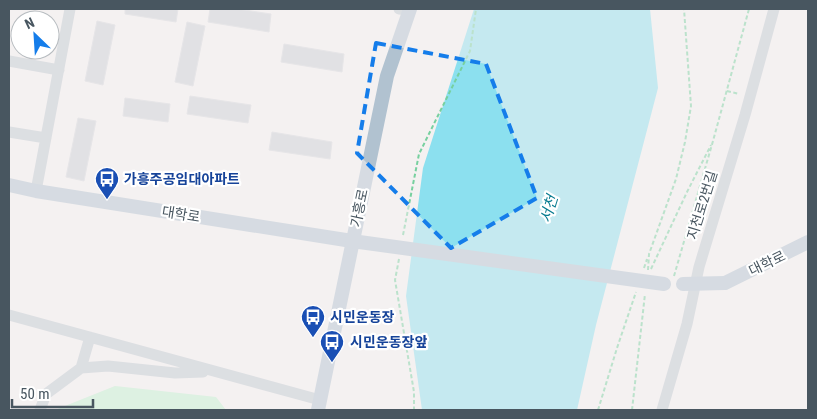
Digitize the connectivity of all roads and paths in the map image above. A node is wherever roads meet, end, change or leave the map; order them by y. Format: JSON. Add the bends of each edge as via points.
{"nodes":[{"id":1,"x":70,"y":9,"type":"edge"},
{"id":2,"x":406,"y":9,"type":"edge"},
{"id":3,"x":476,"y":9,"type":"edge"},
{"id":4,"x":684,"y":9,"type":"edge"},
{"id":5,"x":749,"y":9,"type":"edge"},
{"id":6,"x":774,"y":9,"type":"edge"},
{"id":7,"x":9,"y":61,"type":"edge"},
{"id":8,"x":59,"y":70,"type":"junction"},
{"id":9,"x":727,"y":91,"type":"junction"},
{"id":10,"x":750,"y":97,"type":"junction"},
{"id":11,"x":9,"y":132,"type":"edge"},
{"id":12,"x":46,"y":138,"type":"junction"},
{"id":13,"x":713,"y":141,"type":"junction"},
{"id":14,"x":9,"y":186,"type":"edge"},
{"id":15,"x":36,"y":191,"type":"junction"},
{"id":16,"x":352,"y":241,"type":"junction"},
{"id":17,"x":402,"y":241,"type":"dead end"},
{"id":18,"x":808,"y":242,"type":"edge"},
{"id":19,"x":400,"y":251,"type":"dead end"},
{"id":20,"x":649,"y":254,"type":"junction"},
{"id":21,"x":643,"y":273,"type":"dead end"},
{"id":22,"x":673,"y":284,"type":"junction"},
{"id":23,"x":646,"y":287,"type":"dead end"},
{"id":24,"x":636,"y":291,"type":"dead end"},
{"id":25,"x":9,"y":315,"type":"edge"},
{"id":26,"x":90,"y":337,"type":"junction"},
{"id":27,"x":81,"y":368,"type":"junction"},
{"id":28,"x":214,"y":371,"type":"junction"},
{"id":29,"x":319,"y":405,"type":"edge"},
{"id":30,"x":40,"y":410,"type":"edge"},
{"id":31,"x":414,"y":410,"type":"edge"},
{"id":32,"x":598,"y":410,"type":"edge"},
{"id":33,"x":632,"y":410,"type":"edge"},
{"id":34,"x":662,"y":410,"type":"edge"}],
"edges":[{"from":1,"to":8,"type":"street"},
{"from":2,"to":16,"type":"main road","name":"가흥로","via":[[387,76]]},
{"from":3,"to":17,"type":"path","via":[[470,51],[419,154]]},
{"from":4,"to":20,"type":"path","via":[[691,106],[676,179]]},
{"from":5,"to":9,"type":"path"},
{"from":6,"to":10,"type":"street","name":"지천로2번길"},
{"from":7,"to":8,"type":"street"},
{"from":8,"to":12,"type":"street"},
{"from":9,"to":10,"type":"path"},
{"from":9,"to":13,"type":"path"},
{"from":10,"to":34,"type":"street","name":"지천로2번길","via":[[699,267],[687,324]]},
{"from":11,"to":12,"type":"street"},
{"from":12,"to":15,"type":"street"},
{"from":13,"to":20,"type":"path","via":[[649,270]]},
{"from":13,"to":22,"type":"path"},
{"from":14,"to":15,"type":"main road","name":"대학로"},
{"from":15,"to":16,"type":"main road","name":"대학로"},
{"from":16,"to":22,"type":"main road","name":"대학로","bridge":true},
{"from":16,"to":29,"type":"main road","name":"가흥로"},
{"from":18,"to":22,"type":"main road","name":"대학로","bridge":true,"via":[[725,283]]},
{"from":19,"to":31,"type":"path","via":[[394,280],[414,392]]},
{"from":20,"to":21,"type":"path"},
{"from":23,"to":33,"type":"path"},
{"from":24,"to":32,"type":"path"},
{"from":25,"to":26,"type":"street"},
{"from":26,"to":27,"type":"street"},
{"from":26,"to":28,"type":"street"},
{"from":27,"to":28,"type":"street","via":[[108,366],[175,373]]},
{"from":27,"to":30,"type":"street","via":[[46,394]]},
{"from":28,"to":29,"type":"street"}]}
